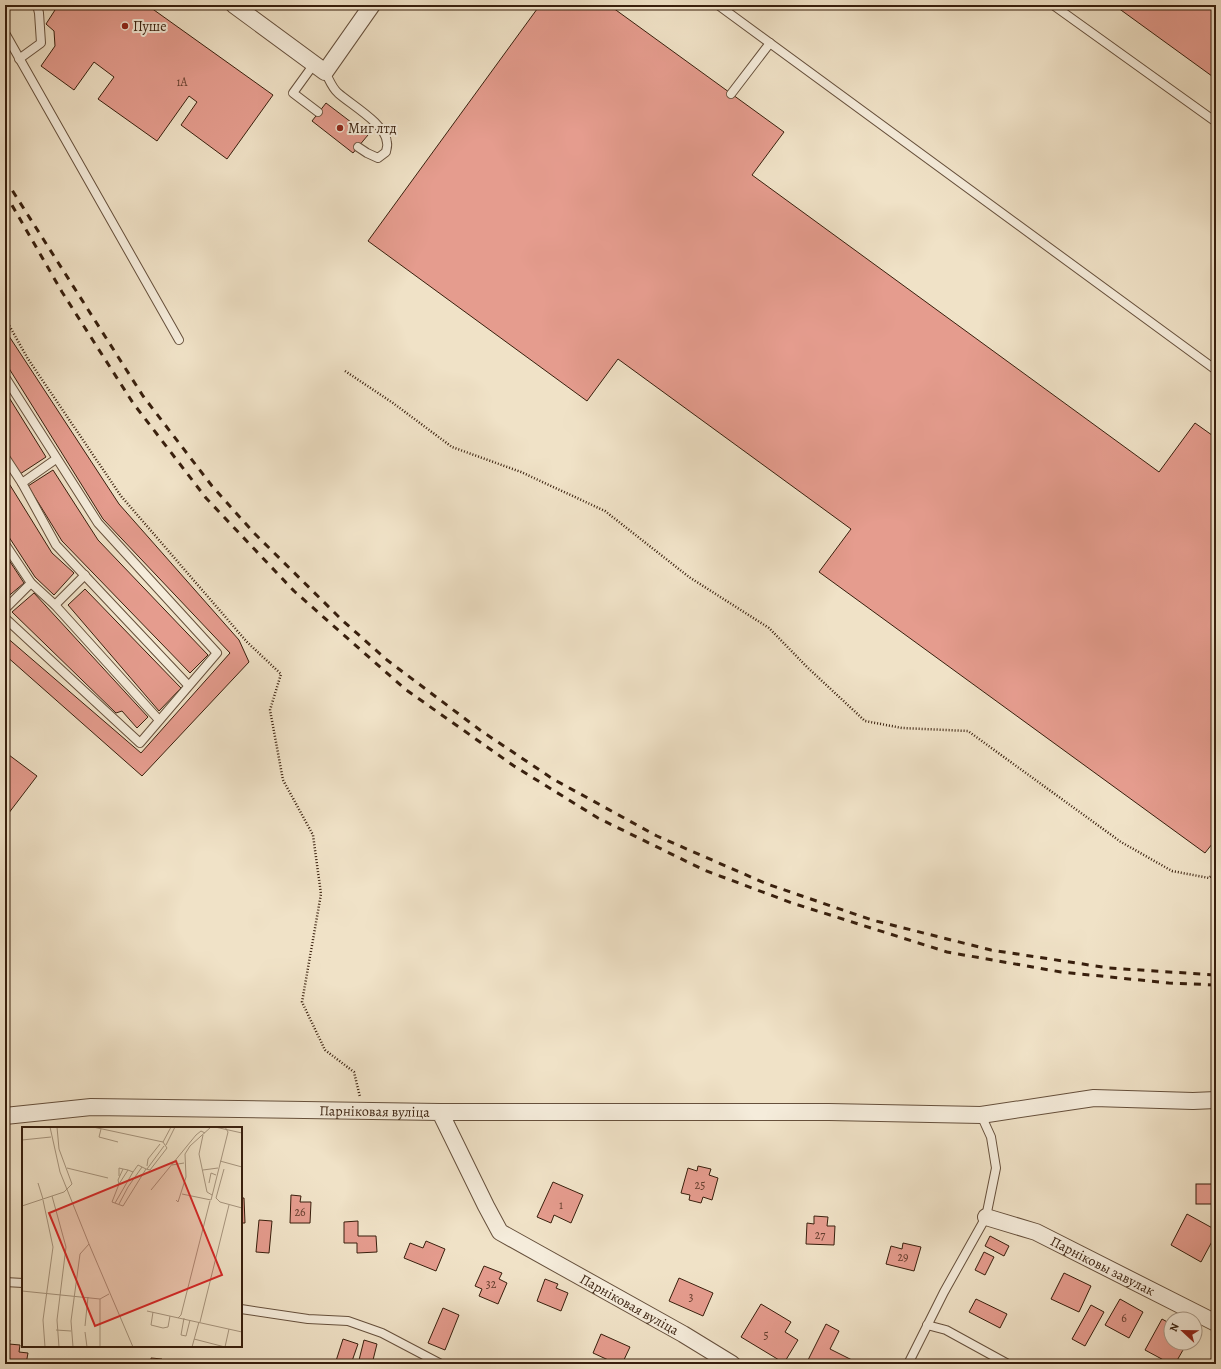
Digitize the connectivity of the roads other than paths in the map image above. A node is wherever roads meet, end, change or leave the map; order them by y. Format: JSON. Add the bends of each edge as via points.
{"nodes":[{"id":1,"x":36,"y":5,"type":"edge"},
{"id":2,"x":234,"y":5,"type":"edge"},
{"id":3,"x":372,"y":5,"type":"edge"},
{"id":4,"x":718,"y":5,"type":"edge"},
{"id":5,"x":1053,"y":5,"type":"edge"},
{"id":6,"x":5,"y":33,"type":"edge"},
{"id":7,"x":770,"y":43,"type":"junction"},
{"id":8,"x":19,"y":58,"type":"junction"},
{"id":9,"x":320,"y":68,"type":"junction"},
{"id":10,"x":731,"y":94,"type":"dead end"},
{"id":11,"x":318,"y":112,"type":"dead end"},
{"id":12,"x":1216,"y":122,"type":"edge"},
{"id":13,"x":358,"y":147,"type":"dead end"},
{"id":14,"x":179,"y":340,"type":"dead end"},
{"id":15,"x":1216,"y":370,"type":"edge"},
{"id":16,"x":5,"y":378,"type":"edge"},
{"id":17,"x":5,"y":457,"type":"edge"},
{"id":18,"x":56,"y":459,"type":"junction"},
{"id":19,"x":22,"y":483,"type":"junction"},
{"id":20,"x":5,"y":544,"type":"edge"},
{"id":21,"x":85,"y":574,"type":"junction"},
{"id":22,"x":31,"y":584,"type":"junction"},
{"id":23,"x":55,"y":605,"type":"junction"},
{"id":24,"x":5,"y":609,"type":"edge"},
{"id":25,"x":5,"y":618,"type":"edge"},
{"id":26,"x":188,"y":685,"type":"junction"},
{"id":27,"x":159,"y":720,"type":"junction"},
{"id":28,"x":1216,"y":1100,"type":"edge"},
{"id":29,"x":440,"y":1112,"type":"junction"},
{"id":30,"x":980,"y":1115,"type":"junction"},
{"id":31,"x":5,"y":1116,"type":"edge"},
{"id":32,"x":986,"y":1217,"type":"junction"},
{"id":33,"x":5,"y":1282,"type":"edge"},
{"id":34,"x":22,"y":1284,"type":"edge"},
{"id":35,"x":242,"y":1309,"type":"edge"},
{"id":36,"x":1216,"y":1323,"type":"edge"},
{"id":37,"x":927,"y":1325,"type":"junction"},
{"id":38,"x":441,"y":1364,"type":"edge"},
{"id":39,"x":732,"y":1364,"type":"edge"},
{"id":40,"x":908,"y":1364,"type":"edge"},
{"id":41,"x":1008,"y":1364,"type":"edge"}],
"edges":[{"from":1,"to":8,"type":"lane","via":[[41,43]]},
{"from":2,"to":9,"type":"street"},
{"from":3,"to":9,"type":"street"},
{"from":4,"to":7,"type":"lane"},
{"from":5,"to":12,"type":"lane"},
{"from":6,"to":8,"type":"lane"},
{"from":7,"to":10,"type":"lane"},
{"from":7,"to":15,"type":"lane"},
{"from":8,"to":14,"type":"lane"},
{"from":9,"to":11,"type":"lane","via":[[293,93]]},
{"from":9,"to":13,"type":"lane","via":[[337,93],[369,117],[381,129],[388,142],[386,152],[378,158]]},
{"from":16,"to":18,"type":"lane"},
{"from":17,"to":19,"type":"lane"},
{"from":18,"to":19,"type":"lane"},
{"from":18,"to":26,"type":"lane","via":[[98,523],[217,653]]},
{"from":19,"to":21,"type":"lane","via":[[56,545]]},
{"from":20,"to":22,"type":"lane"},
{"from":21,"to":23,"type":"lane"},
{"from":21,"to":26,"type":"lane"},
{"from":22,"to":23,"type":"lane"},
{"from":22,"to":24,"type":"lane"},
{"from":23,"to":27,"type":"lane"},
{"from":25,"to":27,"type":"lane","via":[[140,743]]},
{"from":26,"to":27,"type":"lane"},
{"from":28,"to":30,"type":"street","via":[[1094,1098]]},
{"from":29,"to":30,"type":"street","via":[[829,1112]]},
{"from":29,"to":31,"type":"street","name":"Парніковая вуліца","via":[[91,1107]]},
{"from":29,"to":39,"type":"street","name":"Парніковая вуліца","via":[[500,1232]]},
{"from":30,"to":32,"type":"lane","via":[[991,1137],[996,1168]]},
{"from":32,"to":36,"type":"street","name":"Парніковы завулак","via":[[1036,1232]]},
{"from":32,"to":37,"type":"lane"},
{"from":33,"to":34,"type":"lane"},
{"from":35,"to":38,"type":"lane","via":[[348,1322],[382,1333]]},
{"from":37,"to":40,"type":"lane"},
{"from":37,"to":41,"type":"lane","via":[[946,1330]]}]}
